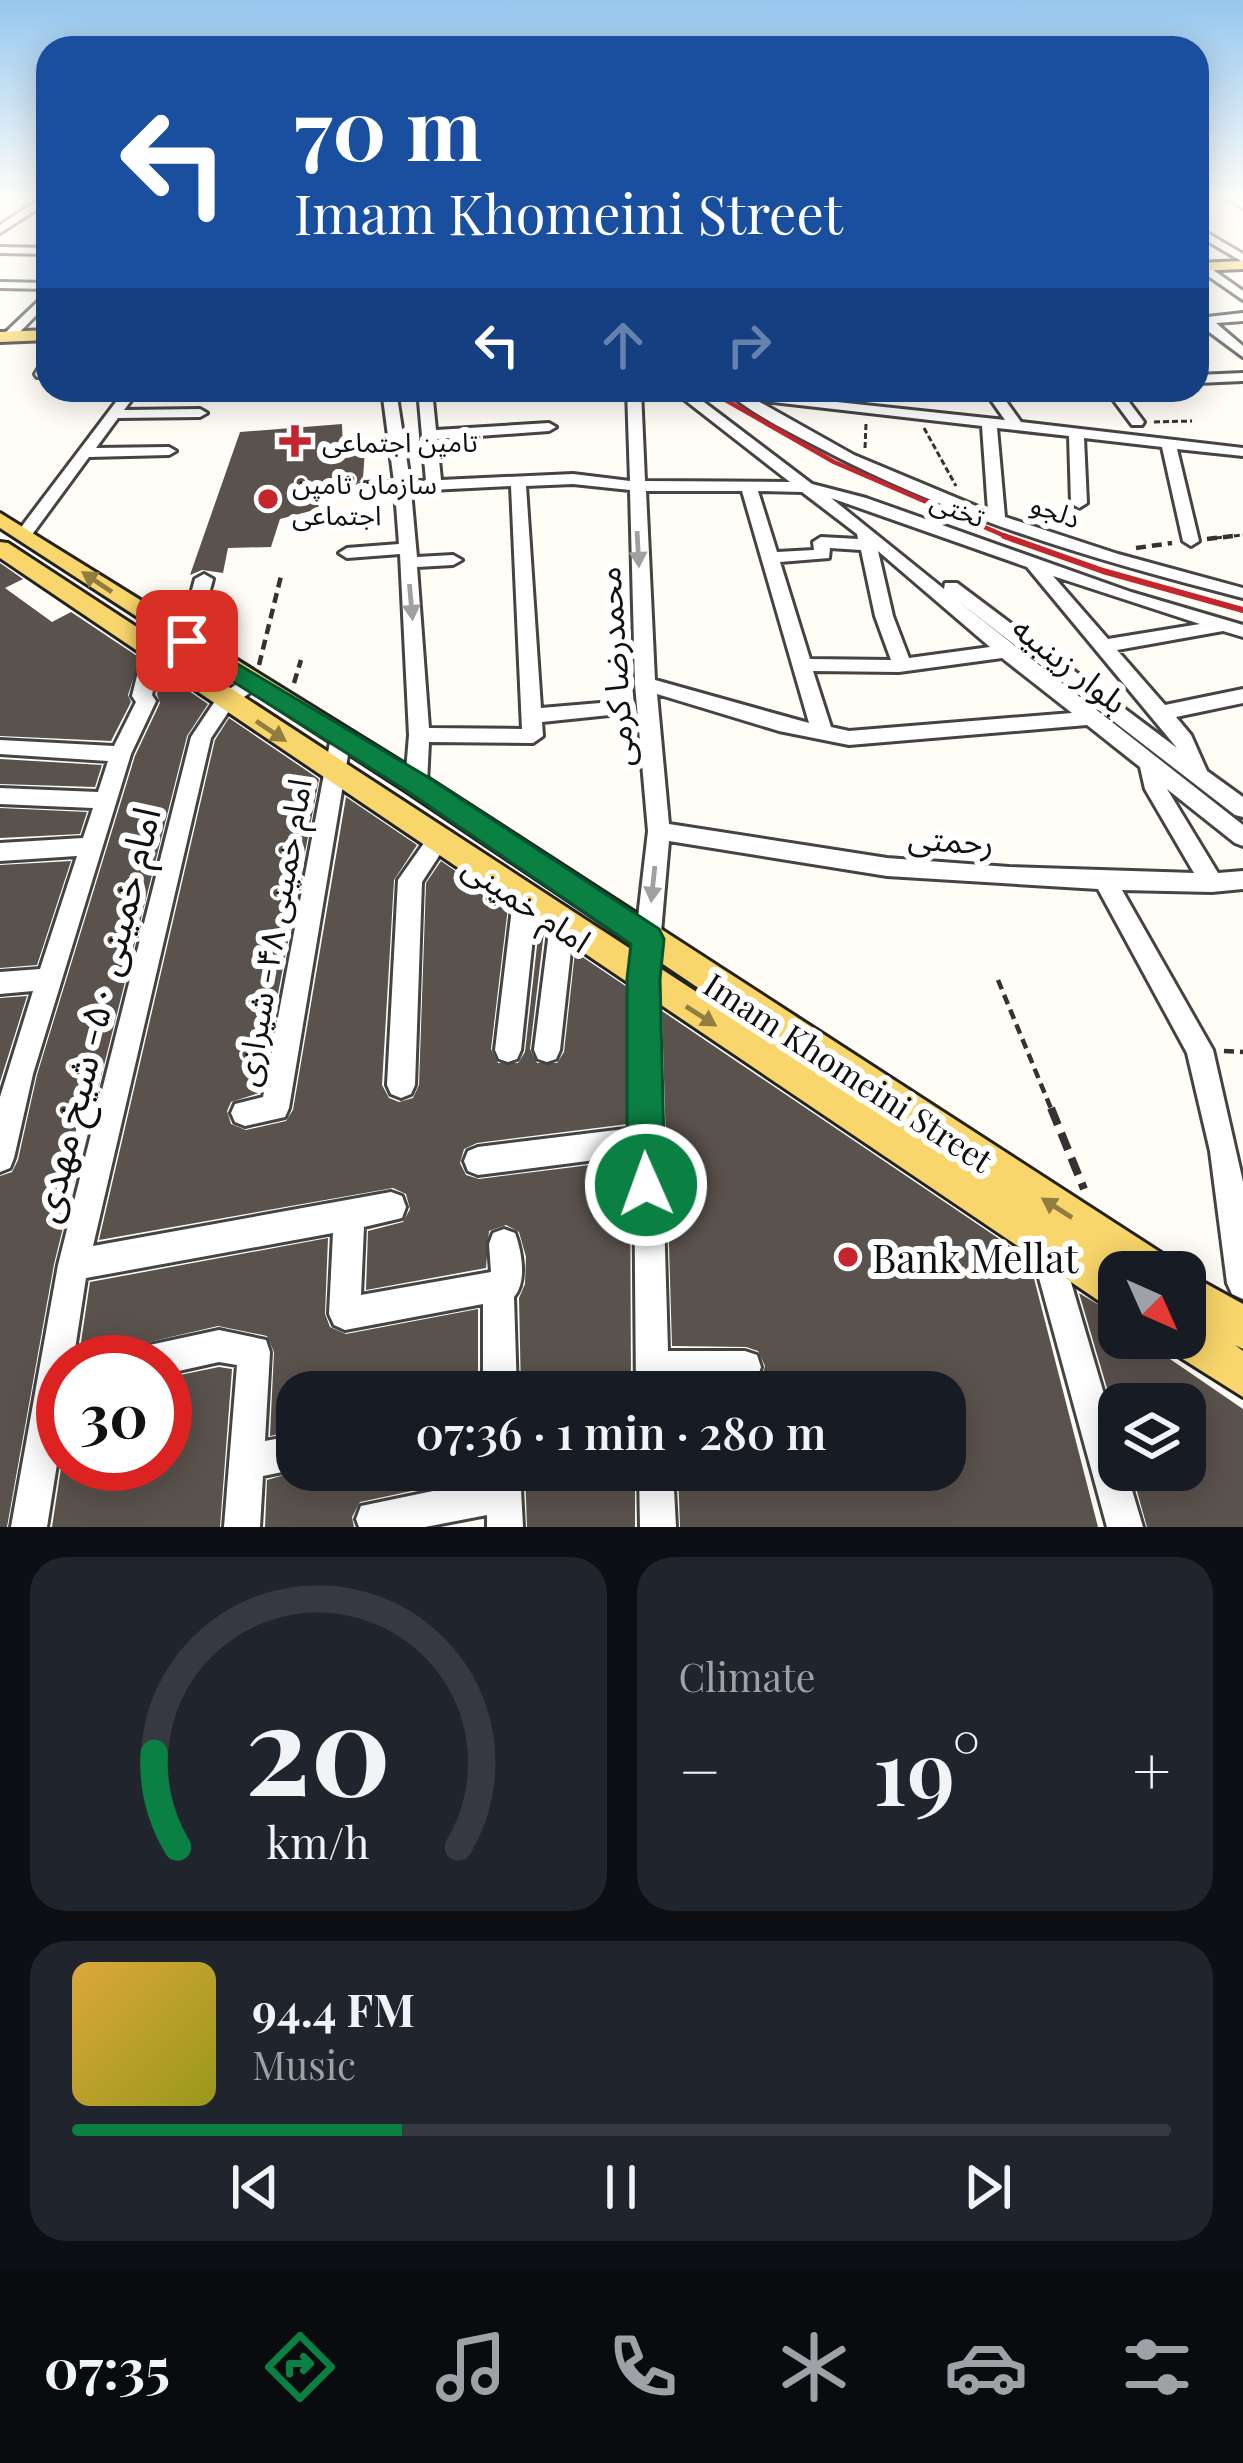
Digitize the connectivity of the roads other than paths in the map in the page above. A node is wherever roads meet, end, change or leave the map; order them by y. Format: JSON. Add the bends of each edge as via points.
{"nodes":[{"id":1,"x":1209,"y":273,"type":"edge"},
{"id":2,"x":0,"y":286,"type":"edge"},
{"id":3,"x":36,"y":286,"type":"edge"},
{"id":4,"x":1243,"y":296,"type":"edge"},
{"id":5,"x":36,"y":309,"type":"edge"},
{"id":6,"x":1243,"y":317,"type":"edge"},
{"id":7,"x":1209,"y":319,"type":"edge"},
{"id":8,"x":1209,"y":327,"type":"edge"},
{"id":9,"x":36,"y":339,"type":"edge"},
{"id":10,"x":4,"y":343,"type":"edge"},
{"id":11,"x":1243,"y":353,"type":"edge"},
{"id":12,"x":1243,"y":377,"type":"edge"},
{"id":13,"x":1209,"y":378,"type":"edge"},
{"id":14,"x":123,"y":402,"type":"edge"},
{"id":15,"x":390,"y":402,"type":"edge"},
{"id":16,"x":427,"y":402,"type":"edge"},
{"id":17,"x":634,"y":402,"type":"edge"},
{"id":18,"x":695,"y":402,"type":"edge"},
{"id":19,"x":750,"y":402,"type":"edge"},
{"id":20,"x":828,"y":402,"type":"edge"},
{"id":21,"x":999,"y":402,"type":"edge"},
{"id":22,"x":1122,"y":402,"type":"edge"},
{"id":23,"x":200,"y":413,"type":"dead end"},
{"id":24,"x":114,"y":414,"type":"junction"},
{"id":25,"x":989,"y":421,"type":"junction"},
{"id":26,"x":1137,"y":422,"type":"road end"},
{"id":27,"x":1015,"y":424,"type":"junction"},
{"id":28,"x":549,"y":427,"type":"dead end"},
{"id":29,"x":1076,"y":432,"type":"junction"},
{"id":30,"x":431,"y":435,"type":"junction"},
{"id":31,"x":1168,"y":442,"type":"junction"},
{"id":32,"x":85,"y":452,"type":"junction"},
{"id":33,"x":169,"y":452,"type":"dead end"},
{"id":34,"x":1243,"y":452,"type":"edge"},
{"id":35,"x":518,"y":480,"type":"junction"},
{"id":36,"x":434,"y":483,"type":"junction"},
{"id":37,"x":402,"y":485,"type":"junction"},
{"id":38,"x":748,"y":485,"type":"junction"},
{"id":39,"x":635,"y":486,"type":"junction"},
{"id":40,"x":806,"y":487,"type":"junction"},
{"id":41,"x":363,"y":488,"type":"dead end"},
{"id":42,"x":1079,"y":503,"type":"dead end"},
{"id":43,"x":997,"y":517,"type":"junction"},
{"id":44,"x":8,"y":533,"type":"edge"},
{"id":45,"x":866,"y":538,"type":"junction"},
{"id":46,"x":1191,"y":541,"type":"dead end"},
{"id":47,"x":347,"y":553,"type":"dead end"},
{"id":48,"x":407,"y":555,"type":"junction"},
{"id":49,"x":770,"y":558,"type":"junction"},
{"id":50,"x":453,"y":560,"type":"dead end"},
{"id":51,"x":1034,"y":565,"type":"junction"},
{"id":52,"x":204,"y":579,"type":"dead end"},
{"id":53,"x":1243,"y":593,"type":"edge"},
{"id":54,"x":1233,"y":628,"type":"edge"},
{"id":55,"x":1103,"y":646,"type":"junction"},
{"id":56,"x":175,"y":649,"type":"junction"},
{"id":57,"x":1006,"y":651,"type":"junction"},
{"id":58,"x":802,"y":665,"type":"junction"},
{"id":59,"x":902,"y":665,"type":"junction"},
{"id":60,"x":252,"y":681,"type":"junction"},
{"id":61,"x":645,"y":684,"type":"junction"},
{"id":62,"x":1243,"y":696,"type":"edge"},
{"id":63,"x":226,"y":700,"type":"junction"},
{"id":64,"x":612,"y":710,"type":"dead end"},
{"id":65,"x":1161,"y":713,"type":"junction"},
{"id":66,"x":1094,"y":718,"type":"junction"},
{"id":67,"x":532,"y":726,"type":"junction"},
{"id":68,"x":822,"y":733,"type":"junction"},
{"id":69,"x":419,"y":735,"type":"junction"},
{"id":70,"x":341,"y":737,"type":"junction"},
{"id":71,"x":0,"y":747,"type":"edge"},
{"id":72,"x":121,"y":754,"type":"junction"},
{"id":73,"x":1149,"y":762,"type":"junction"},
{"id":74,"x":331,"y":772,"type":"junction"},
{"id":75,"x":1199,"y":776,"type":"junction"},
{"id":76,"x":416,"y":784,"type":"junction"},
{"id":77,"x":0,"y":796,"type":"edge"},
{"id":78,"x":107,"y":801,"type":"junction"},
{"id":79,"x":1241,"y":806,"type":"edge"},
{"id":80,"x":658,"y":831,"type":"junction"},
{"id":81,"x":1242,"y":835,"type":"edge"},
{"id":82,"x":437,"y":842,"type":"junction"},
{"id":83,"x":94,"y":846,"type":"junction"},
{"id":84,"x":0,"y":852,"type":"edge"},
{"id":85,"x":1102,"y":878,"type":"junction"},
{"id":86,"x":1243,"y":880,"type":"edge"},
{"id":87,"x":1212,"y":883,"type":"junction"},
{"id":88,"x":525,"y":900,"type":"junction"},
{"id":89,"x":562,"y":924,"type":"junction"},
{"id":90,"x":648,"y":939,"type":"junction"},
{"id":91,"x":50,"y":979,"type":"junction"},
{"id":92,"x":644,"y":979,"type":"junction"},
{"id":93,"x":0,"y":983,"type":"edge"},
{"id":94,"x":508,"y":1050,"type":"dead end"},
{"id":95,"x":547,"y":1050,"type":"dead end"},
{"id":96,"x":10,"y":1076,"type":"edge"},
{"id":97,"x":401,"y":1085,"type":"dead end"},
{"id":98,"x":244,"y":1113,"type":"dead end"},
{"id":99,"x":645,"y":1140,"type":"junction"},
{"id":100,"x":1234,"y":1153,"type":"edge"},
{"id":101,"x":0,"y":1158,"type":"edge"},
{"id":102,"x":478,"y":1161,"type":"dead end"},
{"id":103,"x":391,"y":1207,"type":"dead end"},
{"id":104,"x":349,"y":1215,"type":"junction"},
{"id":105,"x":1043,"y":1240,"type":"junction"},
{"id":106,"x":504,"y":1244,"type":"dead end"},
{"id":107,"x":1123,"y":1251,"type":"edge"},
{"id":108,"x":73,"y":1265,"type":"junction"},
{"id":109,"x":1242,"y":1266,"type":"edge"},
{"id":110,"x":1098,"y":1278,"type":"edge"},
{"id":111,"x":498,"y":1286,"type":"junction"},
{"id":112,"x":1206,"y":1305,"type":"edge"},
{"id":113,"x":1243,"y":1328,"type":"edge"},
{"id":114,"x":64,"y":1335,"type":"edge"},
{"id":115,"x":1206,"y":1350,"type":"edge"},
{"id":116,"x":192,"y":1352,"type":"edge"},
{"id":117,"x":745,"y":1367,"type":"dead end"},
{"id":118,"x":500,"y":1371,"type":"edge"},
{"id":119,"x":652,"y":1371,"type":"edge"},
{"id":120,"x":725,"y":1371,"type":"edge"},
{"id":121,"x":1243,"y":1376,"type":"edge"},
{"id":122,"x":276,"y":1456,"type":"edge"},
{"id":123,"x":246,"y":1462,"type":"junction"},
{"id":124,"x":36,"y":1491,"type":"edge"},
{"id":125,"x":657,"y":1491,"type":"edge"},
{"id":126,"x":504,"y":1497,"type":"edge"},
{"id":127,"x":374,"y":1520,"type":"dead end"},
{"id":128,"x":29,"y":1527,"type":"edge"},
{"id":129,"x":242,"y":1527,"type":"edge"},
{"id":130,"x":658,"y":1527,"type":"edge"},
{"id":131,"x":1125,"y":1527,"type":"edge"}],
"edges":[{"from":1,"to":4,"type":"street"},
{"from":2,"to":3,"type":"street"},
{"from":5,"to":10,"type":"street"},
{"from":6,"to":7,"type":"street"},
{"from":8,"to":11,"type":"street"},
{"from":9,"to":10,"type":"main road"},
{"from":12,"to":13,"type":"street"},
{"from":14,"to":24,"type":"street"},
{"from":15,"to":37,"type":"street"},
{"from":16,"to":30,"type":"street"},
{"from":17,"to":39,"type":"street","name":"محمدرضا کرمی"},
{"from":18,"to":40,"type":"street","name":"تختی"},
{"from":19,"to":43,"type":"street","name":"دلجو","via":[[865,463]]},
{"from":20,"to":25,"type":"street"},
{"from":21,"to":27,"type":"street"},
{"from":22,"to":26,"type":"street"},
{"from":23,"to":24,"type":"street"},
{"from":24,"to":32,"type":"street"},
{"from":25,"to":27,"type":"street"},
{"from":25,"to":43,"type":"street"},
{"from":27,"to":29,"type":"street"},
{"from":28,"to":30,"type":"street"},
{"from":29,"to":31,"type":"street"},
{"from":29,"to":42,"type":"street"},
{"from":30,"to":36,"type":"street"},
{"from":31,"to":34,"type":"street"},
{"from":31,"to":46,"type":"street"},
{"from":32,"to":33,"type":"street"},
{"from":32,"to":44,"type":"street"},
{"from":35,"to":36,"type":"street"},
{"from":35,"to":39,"type":"street"},
{"from":35,"to":67,"type":"street"},
{"from":36,"to":37,"type":"street"},
{"from":37,"to":41,"type":"street"},
{"from":37,"to":48,"type":"street"},
{"from":38,"to":39,"type":"street"},
{"from":38,"to":40,"type":"street"},
{"from":38,"to":49,"type":"street"},
{"from":39,"to":61,"type":"street","name":"محمدرضا کرمی","one_way":true},
{"from":40,"to":45,"type":"street","name":"بلوار زینبیه"},
{"from":40,"to":51,"type":"street","name":"تختی"},
{"from":43,"to":53,"type":"street","name":"دلجو"},
{"from":44,"to":56,"type":"main road","name":"امام خمینی"},
{"from":45,"to":49,"type":"street","via":[[821,542],[823,554]]},
{"from":45,"to":57,"type":"street","name":"بلوار زینبیه"},
{"from":45,"to":59,"type":"street"},
{"from":45,"to":75,"type":"street","name":"بلوار زینبیه","via":[[914,558]]},
{"from":47,"to":48,"type":"street"},
{"from":48,"to":50,"type":"street"},
{"from":48,"to":69,"type":"street","one_way":true},
{"from":49,"to":58,"type":"street"},
{"from":51,"to":54,"type":"street","name":"تختی"},
{"from":51,"to":55,"type":"street"},
{"from":52,"to":56,"type":"street"},
{"from":54,"to":55,"type":"street"},
{"from":55,"to":65,"type":"street"},
{"from":56,"to":60,"type":"main road","name":"Imam Khomeini Street"},
{"from":56,"to":63,"type":"main road","name":"امام خمینی"},
{"from":56,"to":72,"type":"street","via":[[150,664],[146,701]]},
{"from":57,"to":59,"type":"street"},
{"from":57,"to":66,"type":"street","name":"بلوار زینبیه"},
{"from":58,"to":59,"type":"street"},
{"from":58,"to":68,"type":"street"},
{"from":60,"to":63,"type":"street","name":"امام خمینی ۵۰- شیخ مهدی"},
{"from":60,"to":70,"type":"main road","name":"Imam Khomeini Street"},
{"from":61,"to":68,"type":"street"},
{"from":61,"to":80,"type":"street","name":"محمدرضا کرمی"},
{"from":62,"to":65,"type":"street"},
{"from":63,"to":74,"type":"main road","name":"امام خمینی","one_way":true},
{"from":63,"to":108,"type":"street","name":"امام خمینی ۵۰- شیخ مهدی","via":[[201,737]]},
{"from":64,"to":67,"type":"street"},
{"from":65,"to":75,"type":"street"},
{"from":66,"to":68,"type":"street","via":[[849,738]]},
{"from":66,"to":73,"type":"street","name":"بلوار زینبیه"},
{"from":67,"to":69,"type":"street"},
{"from":69,"to":76,"type":"street"},
{"from":70,"to":74,"type":"street","name":"امام خمینی ۴۸- شیرازی"},
{"from":70,"to":76,"type":"main road","name":"Imam Khomeini Street"},
{"from":71,"to":72,"type":"street"},
{"from":72,"to":78,"type":"street"},
{"from":73,"to":81,"type":"street","name":"بلوار زینبیه"},
{"from":73,"to":87,"type":"street","via":[[1156,789]]},
{"from":74,"to":82,"type":"main road","name":"امام خمینی"},
{"from":74,"to":98,"type":"street","name":"امام خمینی ۴۸- شیرازی","via":[[274,1108]]},
{"from":75,"to":79,"type":"street","name":"بلوار زینبیه"},
{"from":76,"to":90,"type":"main road","name":"Imam Khomeini Street"},
{"from":77,"to":78,"type":"street"},
{"from":78,"to":83,"type":"street"},
{"from":80,"to":85,"type":"street","name":"رحمتی","via":[[887,867]]},
{"from":80,"to":90,"type":"street","name":"محمدرضا کرمی","one_way":true},
{"from":82,"to":88,"type":"main road","name":"امام خمینی"},
{"from":82,"to":97,"type":"street","via":[[410,880]]},
{"from":83,"to":84,"type":"street"},
{"from":83,"to":91,"type":"street"},
{"from":85,"to":87,"type":"street","name":"رحمتی"},
{"from":85,"to":100,"type":"street","via":[[1200,1050]]},
{"from":86,"to":87,"type":"street","name":"رحمتی"},
{"from":88,"to":89,"type":"main road","name":"امام خمینی"},
{"from":88,"to":94,"type":"street"},
{"from":89,"to":92,"type":"main road","name":"امام خمینی"},
{"from":89,"to":95,"type":"street"},
{"from":90,"to":92,"type":"street","name":"محمدرضا کرمی"},
{"from":107,"to":90,"type":"main road","name":"Imam Khomeini Street","one_way":true},
{"from":91,"to":93,"type":"street"},
{"from":91,"to":96,"type":"street"},
{"from":92,"to":99,"type":"street","name":"محمدرضا کرمی"},
{"from":92,"to":105,"type":"main road","name":"امام خمینی","one_way":true},
{"from":96,"to":101,"type":"street"},
{"from":99,"to":102,"type":"street"},
{"from":99,"to":119,"type":"street","name":"محمدرضا کرمی"},
{"from":100,"to":109,"type":"street"},
{"from":103,"to":104,"type":"street"},
{"from":104,"to":108,"type":"street"},
{"from":104,"to":111,"type":"street","via":[[345,1314]]},
{"from":105,"to":110,"type":"main road","name":"امام خمینی"},
{"from":105,"to":131,"type":"street"},
{"from":106,"to":111,"type":"street","via":[[507,1284]]},
{"from":108,"to":114,"type":"street","name":"امام خمینی ۵۰- شیخ مهدی"},
{"from":111,"to":118,"type":"street"},
{"from":112,"to":113,"type":"main road"},
{"from":115,"to":121,"type":"main road"},
{"from":116,"to":123,"type":"street","via":[[254,1352]]},
{"from":117,"to":120,"type":"street"},
{"from":122,"to":123,"type":"street"},
{"from":123,"to":129,"type":"street"},
{"from":124,"to":128,"type":"street","name":"امام خمینی ۵۰- شیخ مهدی"},
{"from":125,"to":130,"type":"street"},
{"from":126,"to":127,"type":"street"}]}
